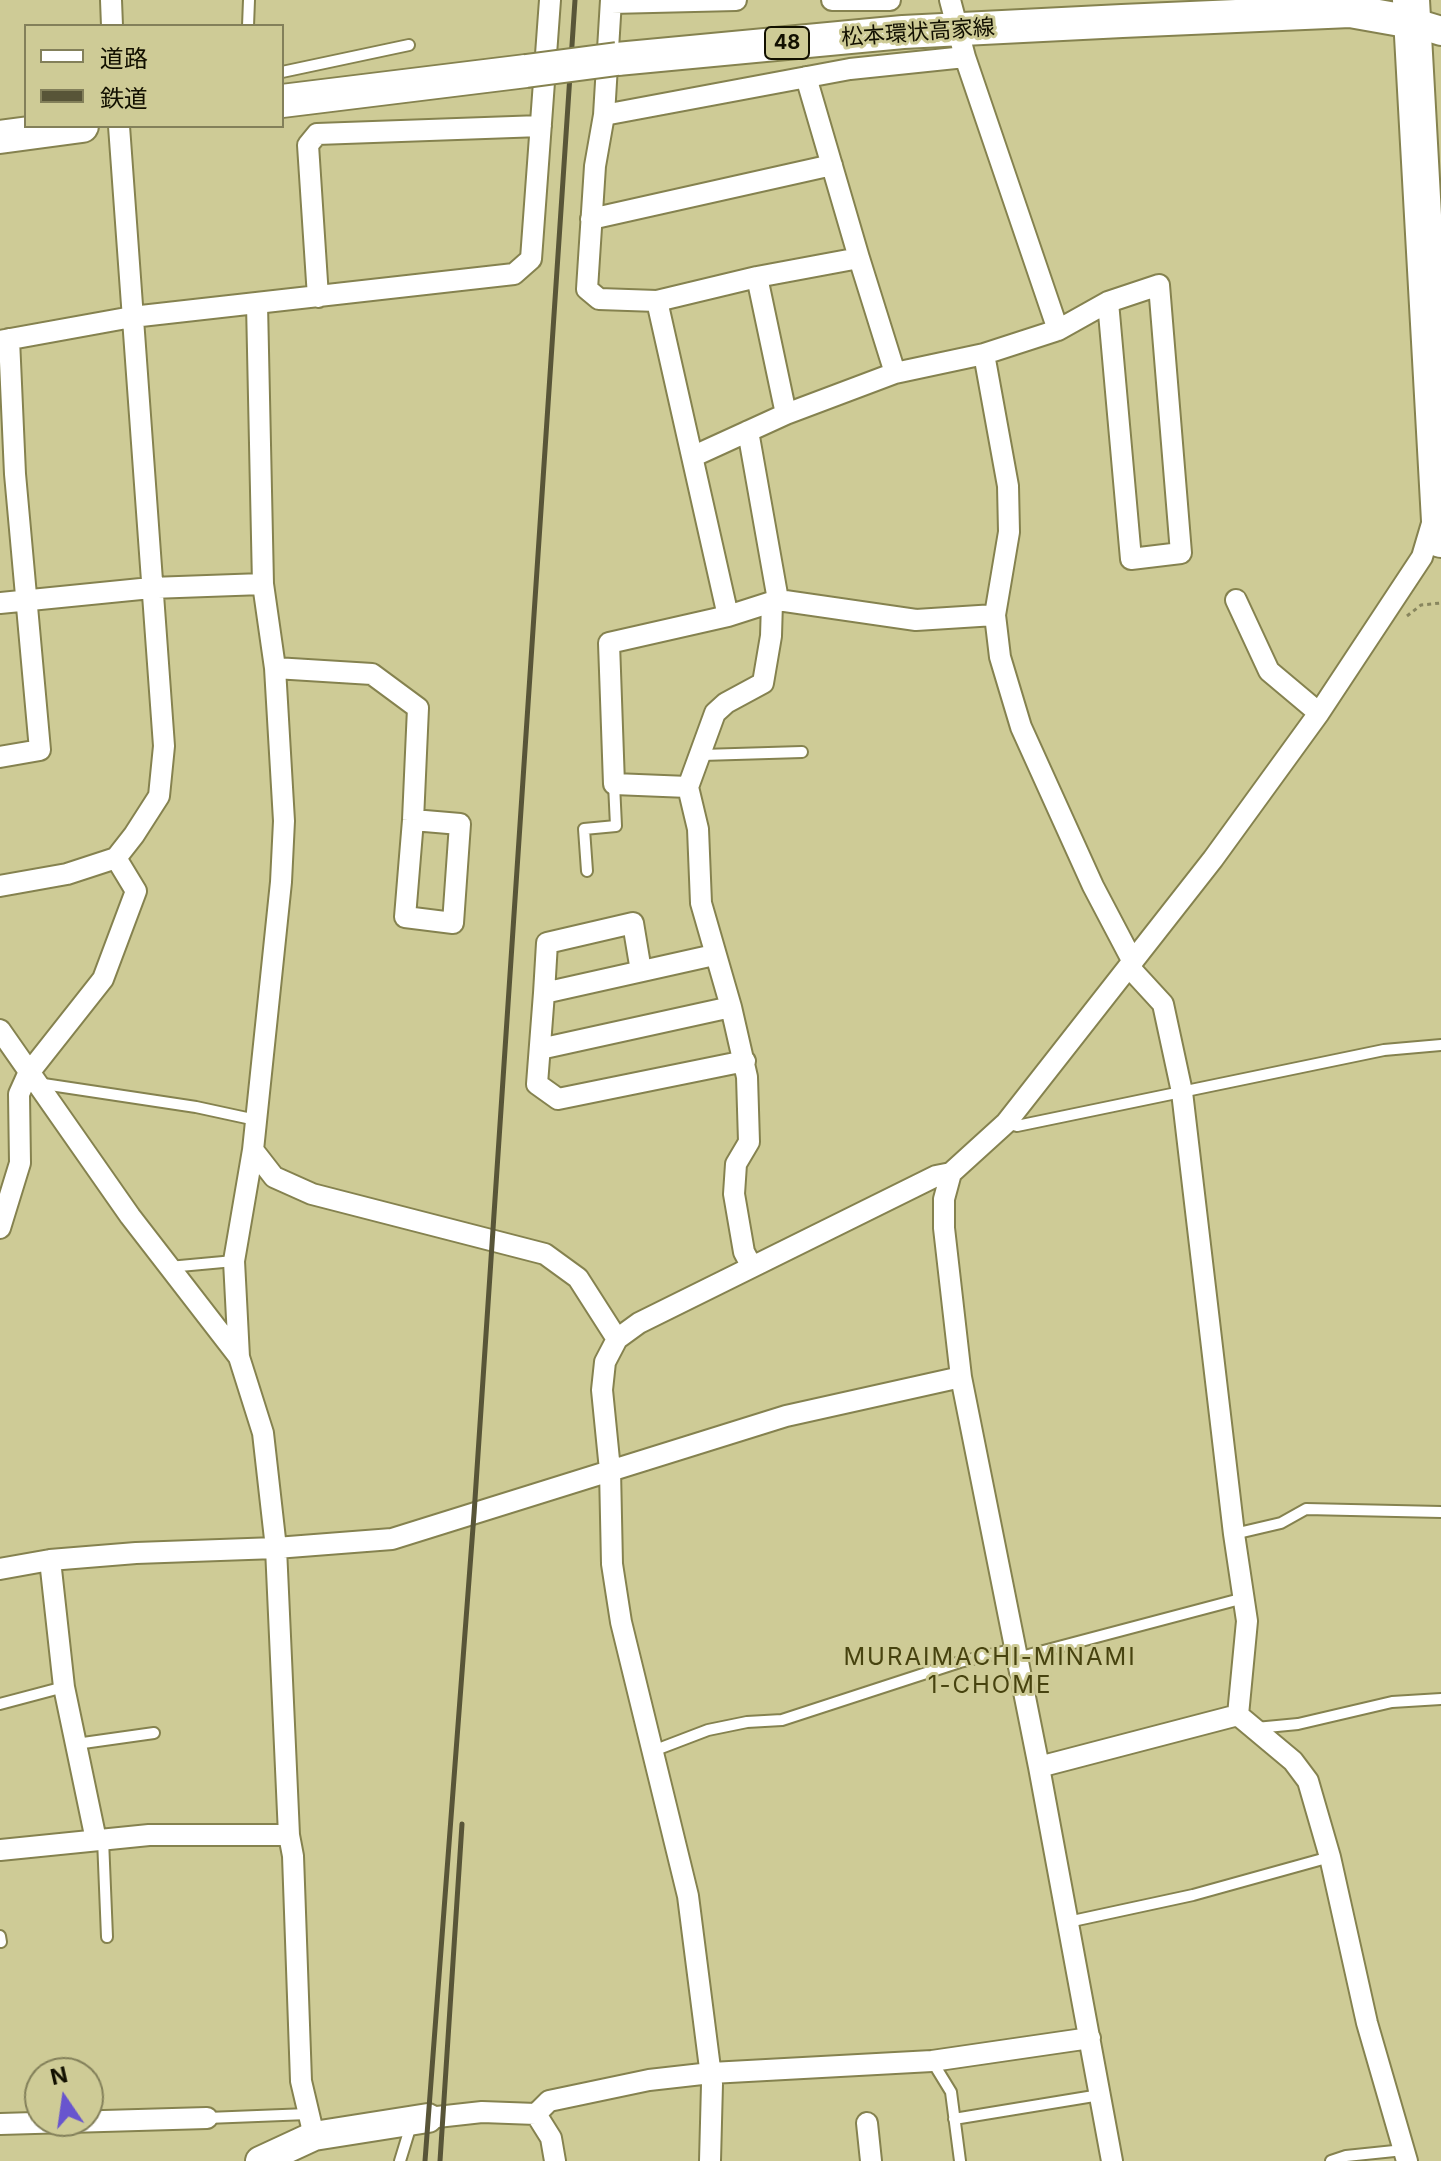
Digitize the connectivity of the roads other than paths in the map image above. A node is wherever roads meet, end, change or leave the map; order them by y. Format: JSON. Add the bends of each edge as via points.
{"nodes":[{"id":1,"x":111,"y":0,"type":"edge"},
{"id":2,"x":249,"y":0,"type":"edge"},
{"id":3,"x":550,"y":0,"type":"edge"},
{"id":4,"x":736,"y":0,"type":"edge"},
{"id":5,"x":832,"y":0,"type":"edge"},
{"id":6,"x":890,"y":0,"type":"edge"},
{"id":7,"x":611,"y":2,"type":"edge"},
{"id":8,"x":1422,"y":17,"type":"edge"},
{"id":9,"x":112,"y":24,"type":"edge"},
{"id":10,"x":248,"y":24,"type":"edge"},
{"id":11,"x":958,"y":29,"type":"edge"},
{"id":12,"x":409,"y":45,"type":"dead end"},
{"id":13,"x":284,"y":72,"type":"edge"},
{"id":14,"x":806,"y":77,"type":"junction"},
{"id":15,"x":284,"y":101,"type":"edge"},
{"id":16,"x":604,"y":115,"type":"junction"},
{"id":17,"x":541,"y":126,"type":"junction"},
{"id":18,"x":67,"y":128,"type":"edge"},
{"id":19,"x":119,"y":128,"type":"edge"},
{"id":20,"x":0,"y":137,"type":"edge"},
{"id":21,"x":832,"y":165,"type":"junction"},
{"id":22,"x":591,"y":219,"type":"junction"},
{"id":23,"x":859,"y":258,"type":"junction"},
{"id":24,"x":757,"y":277,"type":"junction"},
{"id":25,"x":318,"y":297,"type":"junction"},
{"id":26,"x":657,"y":301,"type":"junction"},
{"id":27,"x":1108,"y":302,"type":"junction"},
{"id":28,"x":257,"y":304,"type":"junction"},
{"id":29,"x":132,"y":317,"type":"junction"},
{"id":30,"x":1058,"y":330,"type":"junction"},
{"id":31,"x":4,"y":340,"type":"edge"},
{"id":32,"x":984,"y":354,"type":"junction"},
{"id":33,"x":895,"y":373,"type":"junction"},
{"id":34,"x":786,"y":414,"type":"junction"},
{"id":35,"x":748,"y":431,"type":"junction"},
{"id":36,"x":694,"y":456,"type":"junction"},
{"id":37,"x":8,"y":476,"type":"edge"},
{"id":38,"x":1440,"y":500,"type":"edge"},
{"id":39,"x":1441,"y":539,"type":"edge"},
{"id":40,"x":263,"y":584,"type":"junction"},
{"id":41,"x":151,"y":588,"type":"junction"},
{"id":42,"x":26,"y":598,"type":"junction"},
{"id":43,"x":1236,"y":600,"type":"dead end"},
{"id":44,"x":775,"y":601,"type":"junction"},
{"id":45,"x":0,"y":603,"type":"edge"},
{"id":46,"x":995,"y":615,"type":"junction"},
{"id":47,"x":728,"y":616,"type":"junction"},
{"id":48,"x":275,"y":668,"type":"junction"},
{"id":49,"x":1319,"y":713,"type":"junction"},
{"id":50,"x":802,"y":752,"type":"dead end"},
{"id":51,"x":702,"y":755,"type":"junction"},
{"id":52,"x":0,"y":757,"type":"edge"},
{"id":53,"x":614,"y":784,"type":"junction"},
{"id":54,"x":688,"y":787,"type":"junction"},
{"id":55,"x":413,"y":820,"type":"junction"},
{"id":56,"x":116,"y":858,"type":"junction"},
{"id":57,"x":587,"y":871,"type":"dead end"},
{"id":58,"x":0,"y":886,"type":"edge"},
{"id":59,"x":714,"y":955,"type":"junction"},
{"id":60,"x":1131,"y":965,"type":"junction"},
{"id":61,"x":641,"y":971,"type":"junction"},
{"id":62,"x":544,"y":993,"type":"junction"},
{"id":63,"x":731,"y":1007,"type":"junction"},
{"id":64,"x":0,"y":1030,"type":"edge"},
{"id":65,"x":1441,"y":1045,"type":"edge"},
{"id":66,"x":540,"y":1049,"type":"junction"},
{"id":67,"x":745,"y":1061,"type":"junction"},
{"id":68,"x":32,"y":1078,"type":"junction"},
{"id":69,"x":1182,"y":1092,"type":"junction"},
{"id":70,"x":256,"y":1120,"type":"junction"},
{"id":71,"x":1006,"y":1123,"type":"junction"},
{"id":72,"x":253,"y":1150,"type":"junction"},
{"id":73,"x":951,"y":1173,"type":"junction"},
{"id":74,"x":1,"y":1222,"type":"edge"},
{"id":75,"x":234,"y":1261,"type":"junction"},
{"id":76,"x":169,"y":1267,"type":"junction"},
{"id":77,"x":752,"y":1267,"type":"junction"},
{"id":78,"x":617,"y":1339,"type":"junction"},
{"id":79,"x":239,"y":1357,"type":"junction"},
{"id":80,"x":961,"y":1377,"type":"junction"},
{"id":81,"x":610,"y":1470,"type":"junction"},
{"id":82,"x":1441,"y":1512,"type":"edge"},
{"id":83,"x":1234,"y":1534,"type":"junction"},
{"id":84,"x":276,"y":1548,"type":"junction"},
{"id":85,"x":50,"y":1560,"type":"junction"},
{"id":86,"x":0,"y":1569,"type":"edge"},
{"id":87,"x":1244,"y":1598,"type":"junction"},
{"id":88,"x":1016,"y":1654,"type":"junction"},
{"id":89,"x":64,"y":1687,"type":"junction"},
{"id":90,"x":1441,"y":1699,"type":"edge"},
{"id":91,"x":0,"y":1704,"type":"edge"},
{"id":92,"x":1246,"y":1722,"type":"junction"},
{"id":93,"x":154,"y":1733,"type":"dead end"},
{"id":94,"x":76,"y":1744,"type":"junction"},
{"id":95,"x":653,"y":1751,"type":"junction"},
{"id":96,"x":1039,"y":1767,"type":"junction"},
{"id":97,"x":289,"y":1835,"type":"junction"},
{"id":98,"x":100,"y":1839,"type":"junction"},
{"id":99,"x":0,"y":1850,"type":"edge"},
{"id":100,"x":1330,"y":1857,"type":"junction"},
{"id":101,"x":1068,"y":1922,"type":"junction"},
{"id":102,"x":107,"y":1937,"type":"dead end"},
{"id":103,"x":1090,"y":2038,"type":"junction"},
{"id":104,"x":932,"y":2061,"type":"junction"},
{"id":105,"x":711,"y":2073,"type":"junction"},
{"id":106,"x":1100,"y":2095,"type":"junction"},
{"id":107,"x":536,"y":2114,"type":"junction"},
{"id":108,"x":207,"y":2118,"type":"joint"},
{"id":109,"x":420,"y":2119,"type":"junction"},
{"id":110,"x":954,"y":2119,"type":"junction"},
{"id":111,"x":867,"y":2123,"type":"dead end"},
{"id":112,"x":0,"y":2124,"type":"edge"},
{"id":113,"x":311,"y":2125,"type":"junction"},
{"id":114,"x":1405,"y":2156,"type":"edge"},
{"id":115,"x":260,"y":2161,"type":"edge"},
{"id":116,"x":400,"y":2161,"type":"edge"},
{"id":117,"x":555,"y":2161,"type":"edge"},
{"id":118,"x":710,"y":2161,"type":"edge"},
{"id":119,"x":871,"y":2161,"type":"edge"},
{"id":120,"x":960,"y":2161,"type":"edge"},
{"id":121,"x":1112,"y":2161,"type":"edge"},
{"id":122,"x":1331,"y":2161,"type":"edge"}],
"edges":[{"from":1,"to":9,"type":"street"},
{"from":2,"to":10,"type":"lane"},
{"from":3,"to":17,"type":"street"},
{"from":4,"to":7,"type":"street"},
{"from":5,"to":6,"type":"street"},
{"from":7,"to":16,"type":"street"},
{"from":8,"to":11,"type":"main road","name":"松本環状高家線","number":"48","via":[[1350,11]]},
{"from":8,"to":38,"type":"highway"},
{"from":11,"to":14,"type":"street","via":[[850,69]]},
{"from":11,"to":15,"type":"main road","name":"松本環状高家線","number":"48","bridge":true,"via":[[617,59]]},
{"from":11,"to":30,"type":"street"},
{"from":12,"to":13,"type":"lane"},
{"from":14,"to":16,"type":"street"},
{"from":14,"to":21,"type":"street"},
{"from":16,"to":22,"type":"street"},
{"from":17,"to":25,"type":"street","via":[[531,259],[514,274]]},
{"from":17,"to":25,"type":"street","via":[[317,134],[308,145]]},
{"from":18,"to":20,"type":"main road"},
{"from":19,"to":29,"type":"street"},
{"from":21,"to":22,"type":"street"},
{"from":21,"to":23,"type":"street"},
{"from":22,"to":26,"type":"street","via":[[587,289],[599,299]]},
{"from":23,"to":24,"type":"street"},
{"from":23,"to":33,"type":"street"},
{"from":24,"to":26,"type":"street"},
{"from":24,"to":34,"type":"street"},
{"from":25,"to":28,"type":"street"},
{"from":26,"to":36,"type":"street"},
{"from":27,"to":27,"type":"street","via":[[1159,285],[1181,553],[1131,559]]},
{"from":27,"to":30,"type":"street"},
{"from":28,"to":29,"type":"street"},
{"from":28,"to":40,"type":"street"},
{"from":29,"to":31,"type":"street"},
{"from":29,"to":41,"type":"street"},
{"from":30,"to":32,"type":"street"},
{"from":31,"to":37,"type":"street"},
{"from":32,"to":33,"type":"street"},
{"from":32,"to":46,"type":"street","via":[[1008,486],[1009,532]]},
{"from":33,"to":34,"type":"street"},
{"from":34,"to":35,"type":"street"},
{"from":35,"to":36,"type":"street"},
{"from":35,"to":44,"type":"street"},
{"from":36,"to":47,"type":"street"},
{"from":37,"to":42,"type":"street"},
{"from":38,"to":39,"type":"highway"},
{"from":38,"to":49,"type":"street","via":[[1422,557]]},
{"from":40,"to":41,"type":"street"},
{"from":40,"to":48,"type":"street"},
{"from":41,"to":42,"type":"street"},
{"from":41,"to":56,"type":"street","via":[[164,746],[159,796]]},
{"from":42,"to":45,"type":"street"},
{"from":42,"to":52,"type":"street","via":[[40,750]]},
{"from":43,"to":49,"type":"street","via":[[1269,671]]},
{"from":44,"to":46,"type":"street","via":[[916,620]]},
{"from":44,"to":47,"type":"street"},
{"from":44,"to":51,"type":"street","via":[[763,683],[715,713]]},
{"from":46,"to":60,"type":"street","via":[[1000,657],[1021,727]]},
{"from":47,"to":53,"type":"street","via":[[609,643]]},
{"from":48,"to":55,"type":"street","via":[[372,674],[418,708]]},
{"from":48,"to":70,"type":"street","via":[[284,837]]},
{"from":49,"to":60,"type":"street"},
{"from":50,"to":51,"type":"lane"},
{"from":51,"to":54,"type":"street"},
{"from":53,"to":54,"type":"street"},
{"from":53,"to":57,"type":"lane","via":[[616,826],[584,829]]},
{"from":54,"to":59,"type":"street","via":[[698,829],[701,903]]},
{"from":55,"to":55,"type":"street","via":[[405,917],[453,923],[460,824]]},
{"from":56,"to":58,"type":"street","via":[[67,874]]},
{"from":56,"to":68,"type":"street","via":[[136,891],[103,979]]},
{"from":59,"to":61,"type":"street"},
{"from":59,"to":63,"type":"street"},
{"from":60,"to":69,"type":"street","via":[[1163,1004]]},
{"from":60,"to":71,"type":"street"},
{"from":61,"to":62,"type":"street"},
{"from":61,"to":62,"type":"street","via":[[633,923],[575,936],[547,943]]},
{"from":62,"to":66,"type":"street"},
{"from":63,"to":66,"type":"street"},
{"from":63,"to":67,"type":"street"},
{"from":64,"to":68,"type":"street"},
{"from":65,"to":69,"type":"lane","via":[[1384,1050]]},
{"from":66,"to":67,"type":"street","via":[[537,1084],[558,1099]]},
{"from":67,"to":77,"type":"street","via":[[749,1142],[736,1164],[734,1194],[744,1252]]},
{"from":68,"to":70,"type":"lane"},
{"from":68,"to":74,"type":"street","via":[[19,1094],[20,1163]]},
{"from":68,"to":76,"type":"street"},
{"from":69,"to":71,"type":"lane","via":[[1017,1126]]},
{"from":69,"to":83,"type":"street"},
{"from":70,"to":72,"type":"street"},
{"from":71,"to":73,"type":"street"},
{"from":72,"to":75,"type":"street"},
{"from":72,"to":78,"type":"street","via":[[274,1177],[312,1194],[545,1254],[578,1278]]},
{"from":73,"to":77,"type":"street"},
{"from":73,"to":80,"type":"street","via":[[944,1228]]},
{"from":75,"to":76,"type":"lane"},
{"from":75,"to":79,"type":"street"},
{"from":76,"to":79,"type":"street"},
{"from":77,"to":78,"type":"street"},
{"from":78,"to":81,"type":"street","via":[[605,1362],[602,1390]]},
{"from":79,"to":84,"type":"street","via":[[263,1433]]},
{"from":80,"to":81,"type":"street","via":[[786,1416]]},
{"from":80,"to":88,"type":"street"},
{"from":81,"to":84,"type":"street","via":[[392,1539]]},
{"from":81,"to":95,"type":"street","via":[[612,1564]]},
{"from":82,"to":83,"type":"lane","via":[[1306,1509],[1281,1523]]},
{"from":83,"to":87,"type":"street"},
{"from":84,"to":85,"type":"street"},
{"from":84,"to":97,"type":"street"},
{"from":85,"to":86,"type":"street"},
{"from":85,"to":89,"type":"street"},
{"from":87,"to":88,"type":"lane"},
{"from":87,"to":92,"type":"street"},
{"from":88,"to":95,"type":"lane","via":[[960,1662],[782,1720],[708,1730]]},
{"from":88,"to":96,"type":"street"},
{"from":89,"to":91,"type":"lane"},
{"from":89,"to":94,"type":"street"},
{"from":90,"to":92,"type":"lane","via":[[1392,1702],[1298,1724]]},
{"from":92,"to":96,"type":"street"},
{"from":92,"to":100,"type":"street","via":[[1293,1761],[1308,1781]]},
{"from":93,"to":94,"type":"lane"},
{"from":94,"to":98,"type":"street"},
{"from":95,"to":105,"type":"street","via":[[688,1896]]},
{"from":96,"to":101,"type":"street"},
{"from":97,"to":98,"type":"street"},
{"from":97,"to":113,"type":"street","via":[[301,2081]]},
{"from":98,"to":99,"type":"street"},
{"from":98,"to":102,"type":"lane"},
{"from":100,"to":101,"type":"lane"},
{"from":100,"to":114,"type":"street","via":[[1367,2023]]},
{"from":101,"to":103,"type":"street"},
{"from":103,"to":104,"type":"street"},
{"from":103,"to":106,"type":"street"},
{"from":104,"to":105,"type":"street"},
{"from":104,"to":110,"type":"lane","via":[[951,2092]]},
{"from":105,"to":107,"type":"street","via":[[549,2101]]},
{"from":105,"to":118,"type":"street"},
{"from":106,"to":110,"type":"lane"},
{"from":106,"to":121,"type":"street"},
{"from":107,"to":109,"type":"street","via":[[482,2112]]},
{"from":107,"to":117,"type":"street","via":[[551,2138]]},
{"from":108,"to":112,"type":"street"},
{"from":108,"to":113,"type":"lane"},
{"from":109,"to":113,"type":"street"},
{"from":109,"to":116,"type":"lane"},
{"from":110,"to":120,"type":"lane"},
{"from":111,"to":119,"type":"street"},
{"from":113,"to":115,"type":"street"},
{"from":114,"to":122,"type":"lane"}]}
